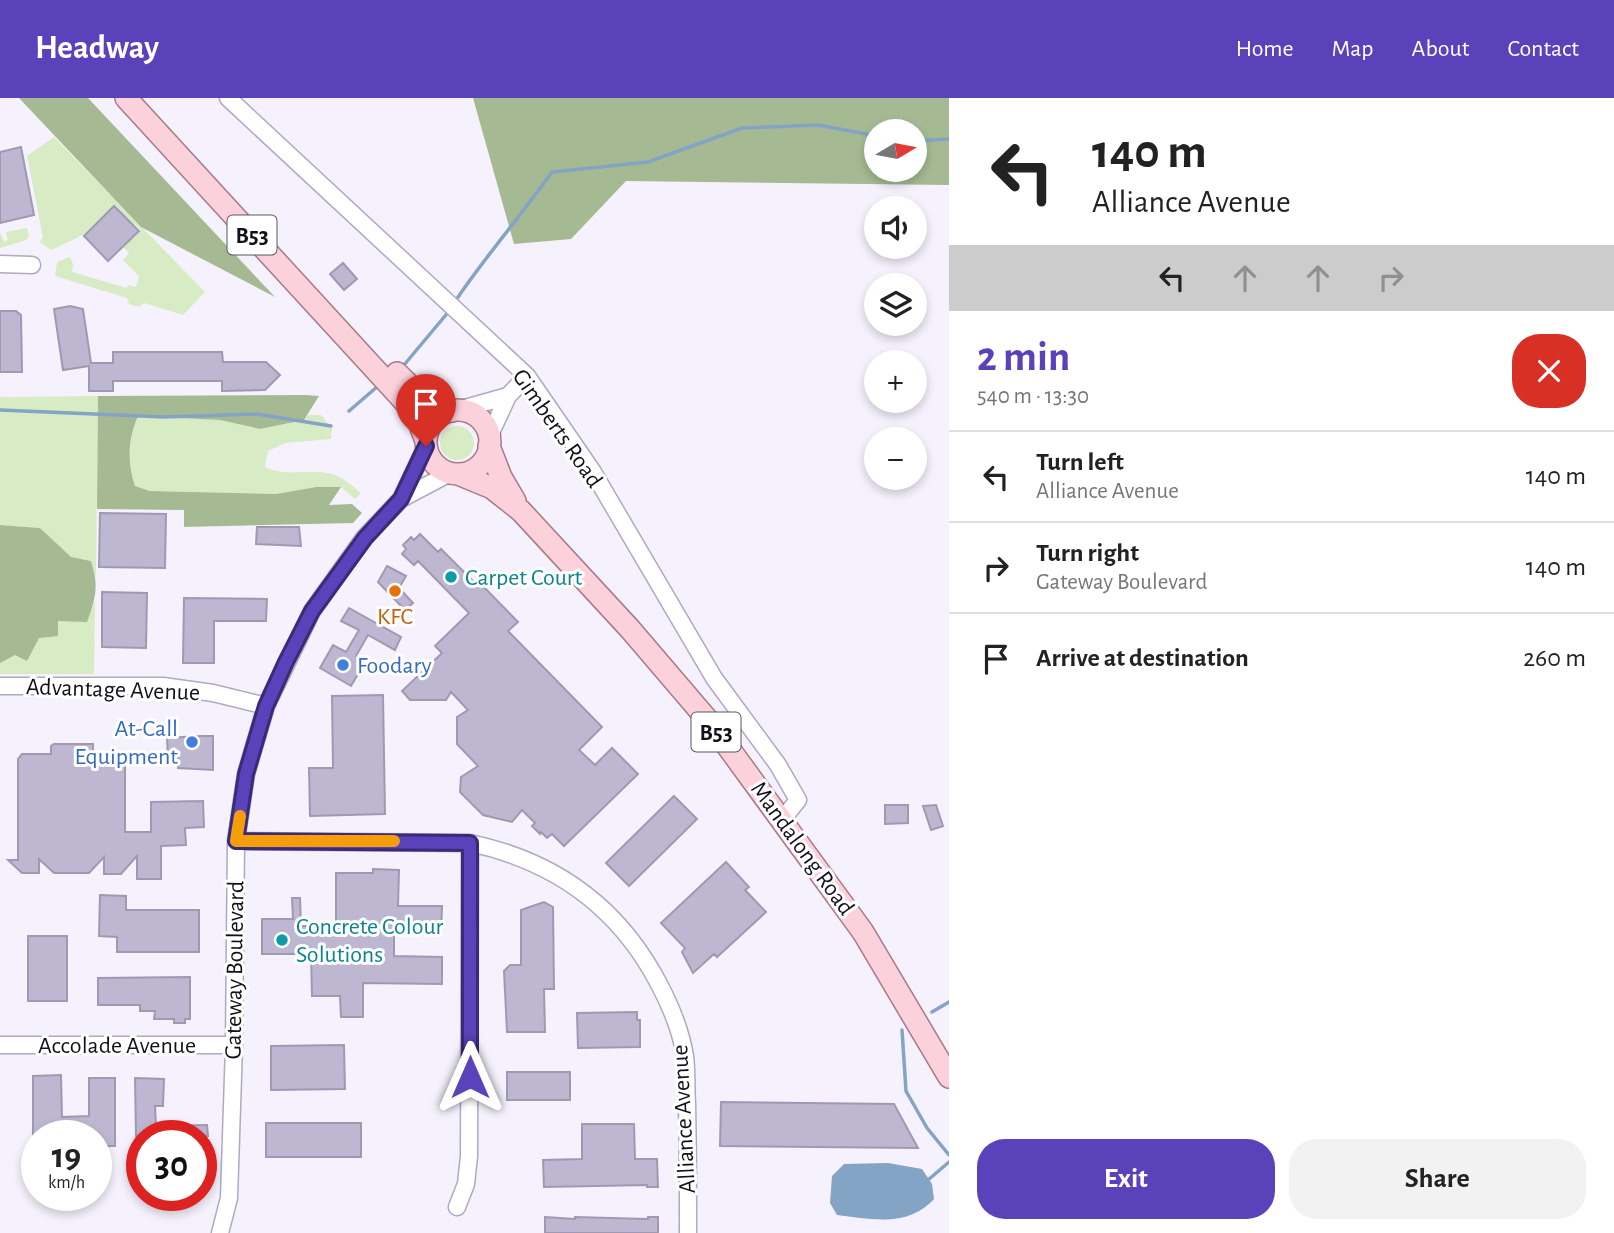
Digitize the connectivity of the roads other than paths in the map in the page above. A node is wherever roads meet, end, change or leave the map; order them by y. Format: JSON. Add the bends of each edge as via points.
{"nodes":[{"id":1,"x":126,"y":98,"type":"edge"},
{"id":2,"x":139,"y":98,"type":"edge"},
{"id":3,"x":228,"y":98,"type":"edge"},
{"id":4,"x":0,"y":264,"type":"edge"},
{"id":5,"x":32,"y":265,"type":"dead end"},
{"id":6,"x":527,"y":376,"type":"junction"},
{"id":7,"x":508,"y":396,"type":"junction"},
{"id":8,"x":455,"y":411,"type":"junction"},
{"id":9,"x":489,"y":441,"type":"junction"},
{"id":10,"x":426,"y":444,"type":"junction"},
{"id":11,"x":454,"y":473,"type":"junction"},
{"id":12,"x":401,"y":499,"type":"junction"},
{"id":13,"x":521,"y":511,"type":"junction"},
{"id":14,"x":0,"y":686,"type":"edge"},
{"id":15,"x":266,"y":706,"type":"junction"},
{"id":16,"x":782,"y":820,"type":"junction"},
{"id":17,"x":236,"y":841,"type":"junction"},
{"id":18,"x":470,"y":843,"type":"junction"},
{"id":19,"x":0,"y":1045,"type":"edge"},
{"id":20,"x":234,"y":1045,"type":"junction"},
{"id":21,"x":949,"y":1077,"type":"edge"},
{"id":22,"x":457,"y":1207,"type":"dead end"},
{"id":23,"x":220,"y":1233,"type":"edge"},
{"id":24,"x":688,"y":1233,"type":"edge"}],
"edges":[{"from":1,"to":10,"type":"main road","number":"B53","via":[[416,414]]},
{"from":2,"to":8,"type":"main road","number":"B53","via":[[418,394]]},
{"from":3,"to":6,"type":"street","name":"Gimberts Road"},
{"from":4,"to":5,"type":"street"},
{"from":6,"to":7,"type":"street"},
{"from":6,"to":16,"type":"street","name":"Gimberts Road","via":[[593,472],[714,678],[778,765],[798,800]]},
{"from":7,"to":8,"type":"street","name":"Gimberts Road"},
{"from":7,"to":9,"type":"street","name":"Gimberts Road"},
{"from":8,"to":9,"type":"main road","number":"B53","via":[[482,422]]},
{"from":8,"to":10,"type":"main road","via":[[436,419]]},
{"from":9,"to":11,"type":"main road","via":[[478,467]]},
{"from":9,"to":13,"type":"main road","name":"Mandalong Road","number":"B53","via":[[501,478]]},
{"from":10,"to":11,"type":"main road","number":"B53","via":[[435,464]]},
{"from":10,"to":12,"type":"street","name":"Gateway Boulevard"},
{"from":11,"to":12,"type":"street","name":"Gateway Boulevard"},
{"from":11,"to":13,"type":"main road","name":"Mandalong Road","number":"B53","via":[[492,488]]},
{"from":12,"to":15,"type":"street","name":"Gateway Boulevard","via":[[365,538],[312,611]]},
{"from":13,"to":16,"type":"main road","name":"Mandalong Road","number":"B53","via":[[712,725]]},
{"from":14,"to":15,"type":"street","name":"Advantage Avenue","via":[[163,686]]},
{"from":15,"to":17,"type":"street","name":"Gateway Boulevard","via":[[246,774]]},
{"from":16,"to":21,"type":"main road","name":"Mandalong Road","number":"B53","via":[[865,934]]},
{"from":17,"to":18,"type":"street","name":"Alliance Avenue"},
{"from":17,"to":20,"type":"street","name":"Gateway Boulevard"},
{"from":18,"to":22,"type":"street","via":[[469,1156]]},
{"from":18,"to":24,"type":"street","name":"Alliance Avenue","via":[[538,865],[584,891],[621,926],[646,959],[670,1006],[685,1055]]},
{"from":19,"to":20,"type":"street","name":"Accolade Avenue"},
{"from":20,"to":23,"type":"street","name":"Gateway Boulevard","via":[[229,1198]]}]}
